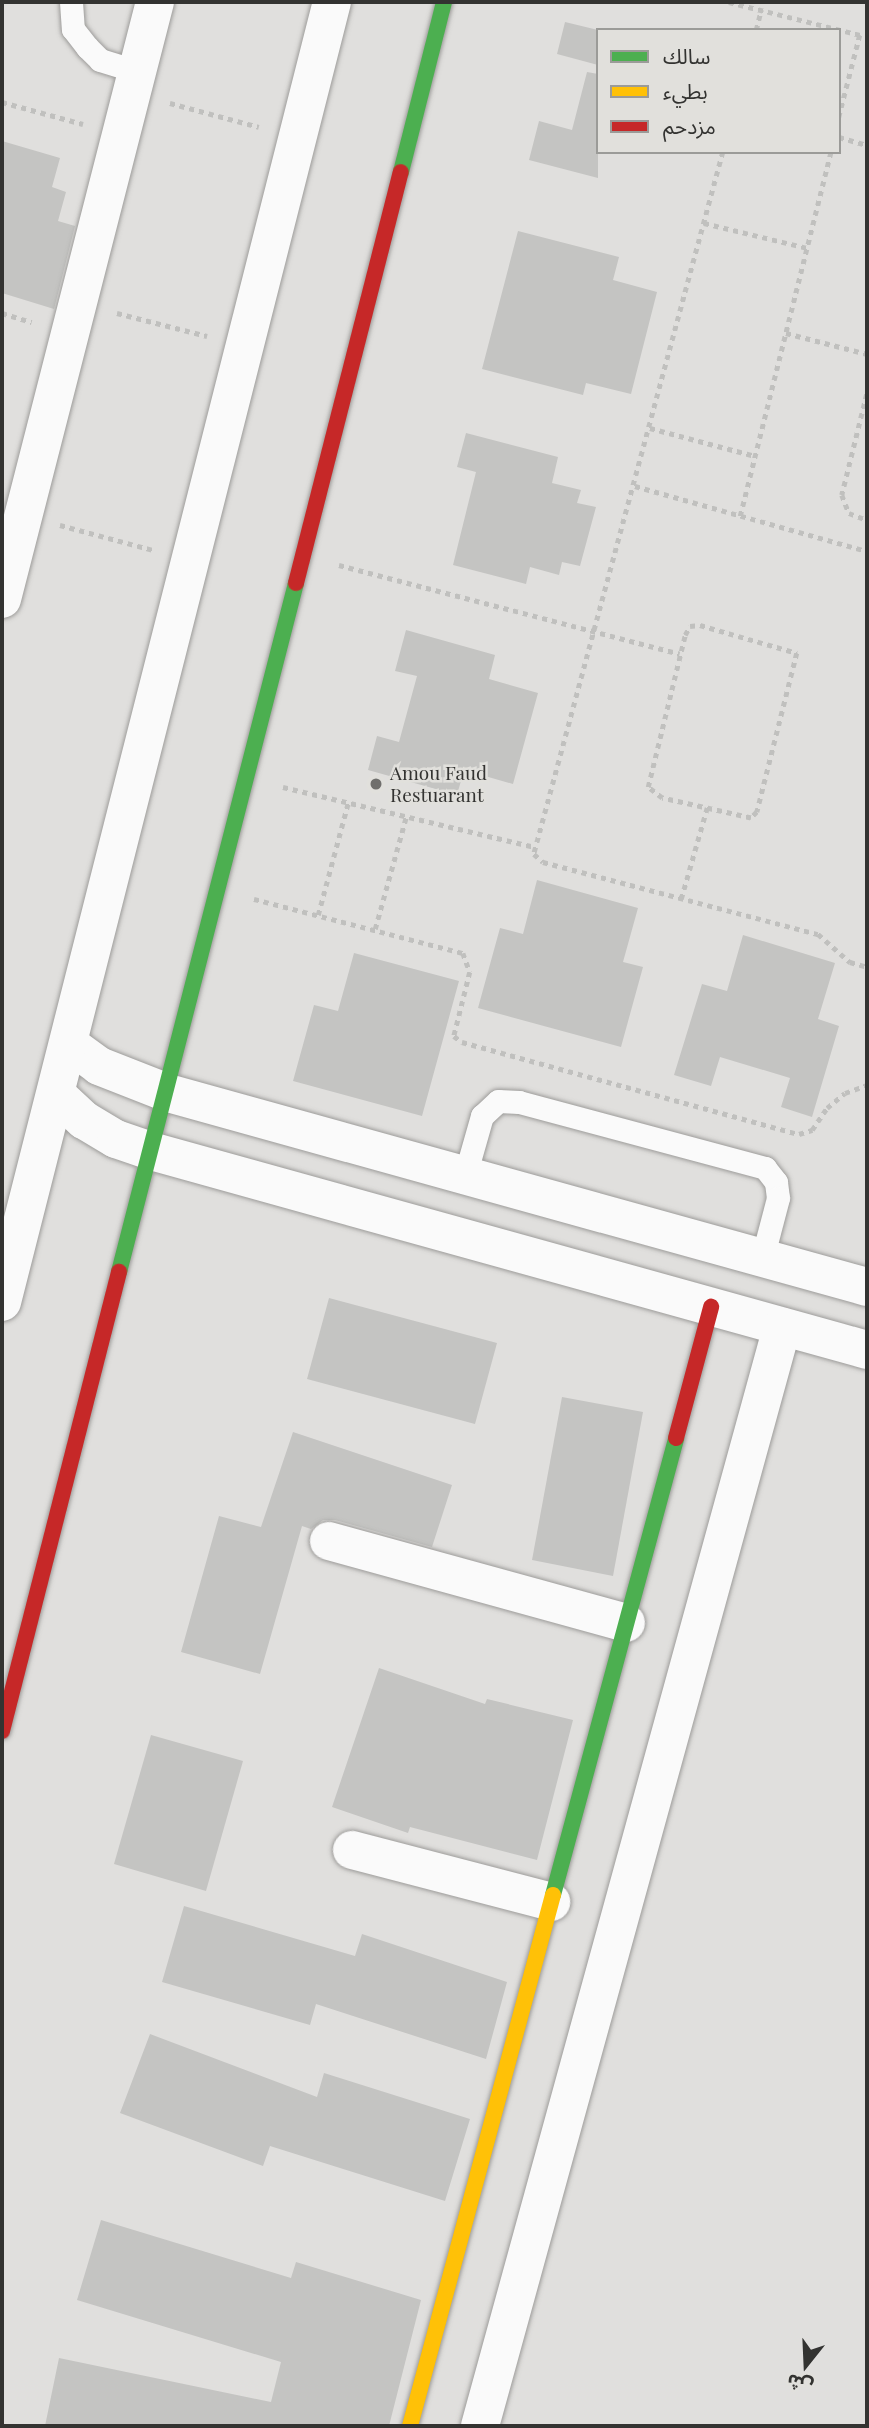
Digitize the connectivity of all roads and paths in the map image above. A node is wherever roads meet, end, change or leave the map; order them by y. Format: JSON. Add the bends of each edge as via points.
{"nodes":[{"id":1,"x":71,"y":2,"type":"edge"},
{"id":2,"x":155,"y":2,"type":"edge"},
{"id":3,"x":331,"y":2,"type":"edge"},
{"id":4,"x":444,"y":2,"type":"edge"},
{"id":5,"x":729,"y":2,"type":"edge"},
{"id":6,"x":761,"y":10,"type":"junction"},
{"id":7,"x":756,"y":28,"type":"edge"},
{"id":8,"x":832,"y":28,"type":"edge"},
{"id":9,"x":841,"y":30,"type":"edge"},
{"id":10,"x":134,"y":82,"type":"junction"},
{"id":11,"x":2,"y":102,"type":"edge"},
{"id":12,"x":841,"y":109,"type":"edge"},
{"id":13,"x":121,"y":135,"type":"junction"},
{"id":14,"x":298,"y":137,"type":"junction"},
{"id":15,"x":841,"y":138,"type":"edge"},
{"id":16,"x":867,"y":145,"type":"edge"},
{"id":17,"x":722,"y":154,"type":"edge"},
{"id":18,"x":830,"y":154,"type":"edge"},
{"id":19,"x":705,"y":223,"type":"junction"},
{"id":20,"x":807,"y":248,"type":"junction"},
{"id":21,"x":78,"y":302,"type":"junction"},
{"id":22,"x":786,"y":333,"type":"junction"},
{"id":23,"x":245,"y":346,"type":"junction"},
{"id":24,"x":867,"y":354,"type":"edge"},
{"id":25,"x":867,"y":394,"type":"edge"},
{"id":26,"x":650,"y":428,"type":"junction"},
{"id":27,"x":755,"y":456,"type":"junction"},
{"id":28,"x":635,"y":486,"type":"junction"},
{"id":29,"x":23,"y":516,"type":"junction"},
{"id":30,"x":740,"y":516,"type":"junction"},
{"id":31,"x":867,"y":520,"type":"edge"},
{"id":32,"x":867,"y":551,"type":"edge"},
{"id":33,"x":304,"y":556,"type":"junction"},
{"id":34,"x":191,"y":560,"type":"junction"},
{"id":35,"x":2,"y":599,"type":"edge"},
{"id":36,"x":596,"y":632,"type":"junction"},
{"id":37,"x":680,"y":654,"type":"junction"},
{"id":38,"x":248,"y":779,"type":"junction"},
{"id":39,"x":348,"y":803,"type":"junction"},
{"id":40,"x":707,"y":808,"type":"junction"},
{"id":41,"x":406,"y":817,"type":"junction"},
{"id":42,"x":534,"y":847,"type":"junction"},
{"id":43,"x":219,"y":890,"type":"junction"},
{"id":44,"x":681,"y":899,"type":"junction"},
{"id":45,"x":318,"y":915,"type":"junction"},
{"id":46,"x":375,"y":929,"type":"junction"},
{"id":47,"x":867,"y":967,"type":"edge"},
{"id":48,"x":69,"y":1044,"type":"junction"},
{"id":49,"x":867,"y":1085,"type":"edge"},
{"id":50,"x":168,"y":1093,"type":"junction"},
{"id":51,"x":57,"y":1095,"type":"junction"},
{"id":52,"x":151,"y":1151,"type":"junction"},
{"id":53,"x":464,"y":1179,"type":"junction"},
{"id":54,"x":762,"y":1259,"type":"junction"},
{"id":55,"x":867,"y":1287,"type":"edge"},
{"id":56,"x":2,"y":1302,"type":"edge"},
{"id":57,"x":711,"y":1307,"type":"junction"},
{"id":58,"x":782,"y":1327,"type":"junction"},
{"id":59,"x":867,"y":1350,"type":"edge"},
{"id":60,"x":329,"y":1541,"type":"dead end"},
{"id":61,"x":626,"y":1623,"type":"junction"},
{"id":62,"x":2,"y":1731,"type":"edge"},
{"id":63,"x":352,"y":1850,"type":"dead end"},
{"id":64,"x":551,"y":1902,"type":"junction"},
{"id":65,"x":410,"y":2426,"type":"edge"},
{"id":66,"x":480,"y":2426,"type":"edge"}],
"edges":[{"from":1,"to":10,"type":"lane","via":[[73,29],[87,47]]},
{"from":2,"to":10,"type":"street"},
{"from":3,"to":14,"type":"street"},
{"from":4,"to":33,"type":"street"},
{"from":5,"to":6,"type":"path"},
{"from":6,"to":7,"type":"path"},
{"from":6,"to":8,"type":"path"},
{"from":9,"to":12,"type":"path","via":[[860,35]]},
{"from":10,"to":13,"type":"street"},
{"from":10,"to":14,"type":"path"},
{"from":11,"to":13,"type":"path"},
{"from":13,"to":21,"type":"street"},
{"from":14,"to":23,"type":"street"},
{"from":15,"to":16,"type":"path"},
{"from":17,"to":19,"type":"path"},
{"from":18,"to":20,"type":"path"},
{"from":19,"to":20,"type":"path"},
{"from":19,"to":26,"type":"path"},
{"from":20,"to":22,"type":"path"},
{"from":21,"to":23,"type":"path"},
{"from":21,"to":29,"type":"street"},
{"from":22,"to":24,"type":"path"},
{"from":22,"to":27,"type":"path"},
{"from":23,"to":34,"type":"street"},
{"from":25,"to":31,"type":"path","via":[[842,495],[849,513]]},
{"from":26,"to":27,"type":"path"},
{"from":26,"to":28,"type":"path"},
{"from":27,"to":30,"type":"path"},
{"from":28,"to":30,"type":"path"},
{"from":28,"to":36,"type":"path"},
{"from":29,"to":34,"type":"path"},
{"from":29,"to":35,"type":"street"},
{"from":30,"to":32,"type":"path"},
{"from":33,"to":36,"type":"path"},
{"from":33,"to":38,"type":"street"},
{"from":34,"to":48,"type":"street"},
{"from":36,"to":37,"type":"path"},
{"from":36,"to":42,"type":"path"},
{"from":37,"to":40,"type":"path","via":[[648,788],[657,796]]},
{"from":37,"to":40,"type":"path","via":[[687,630],[695,625],[793,649],[798,658],[757,812],[746,818]]},
{"from":38,"to":39,"type":"path"},
{"from":38,"to":43,"type":"street"},
{"from":39,"to":41,"type":"path"},
{"from":39,"to":45,"type":"path"},
{"from":40,"to":44,"type":"path"},
{"from":41,"to":42,"type":"path"},
{"from":41,"to":46,"type":"path"},
{"from":42,"to":44,"type":"path","via":[[543,862]]},
{"from":43,"to":45,"type":"path"},
{"from":43,"to":50,"type":"street"},
{"from":44,"to":47,"type":"path","via":[[818,934],[850,962]]},
{"from":45,"to":46,"type":"path"},
{"from":46,"to":49,"type":"path","via":[[457,950],[468,958],[470,972],[454,1036],[462,1042],[799,1134],[812,1130],[845,1093]]},
{"from":48,"to":50,"type":"street","via":[[110,1071]]},
{"from":48,"to":51,"type":"street"},
{"from":50,"to":52,"type":"street"},
{"from":50,"to":53,"type":"street"},
{"from":51,"to":52,"type":"street","via":[[84,1120],[116,1139]]},
{"from":51,"to":56,"type":"street"},
{"from":52,"to":57,"type":"street"},
{"from":52,"to":62,"type":"street"},
{"from":53,"to":54,"type":"street"},
{"from":53,"to":54,"type":"lane","via":[[482,1115],[498,1101],[519,1102],[765,1168],[776,1182],[778,1198]]},
{"from":54,"to":55,"type":"street"},
{"from":57,"to":58,"type":"street"},
{"from":57,"to":61,"type":"street"},
{"from":58,"to":59,"type":"street"},
{"from":58,"to":66,"type":"street"},
{"from":60,"to":61,"type":"street"},
{"from":61,"to":64,"type":"street"},
{"from":63,"to":64,"type":"street"},
{"from":64,"to":65,"type":"street"}]}
